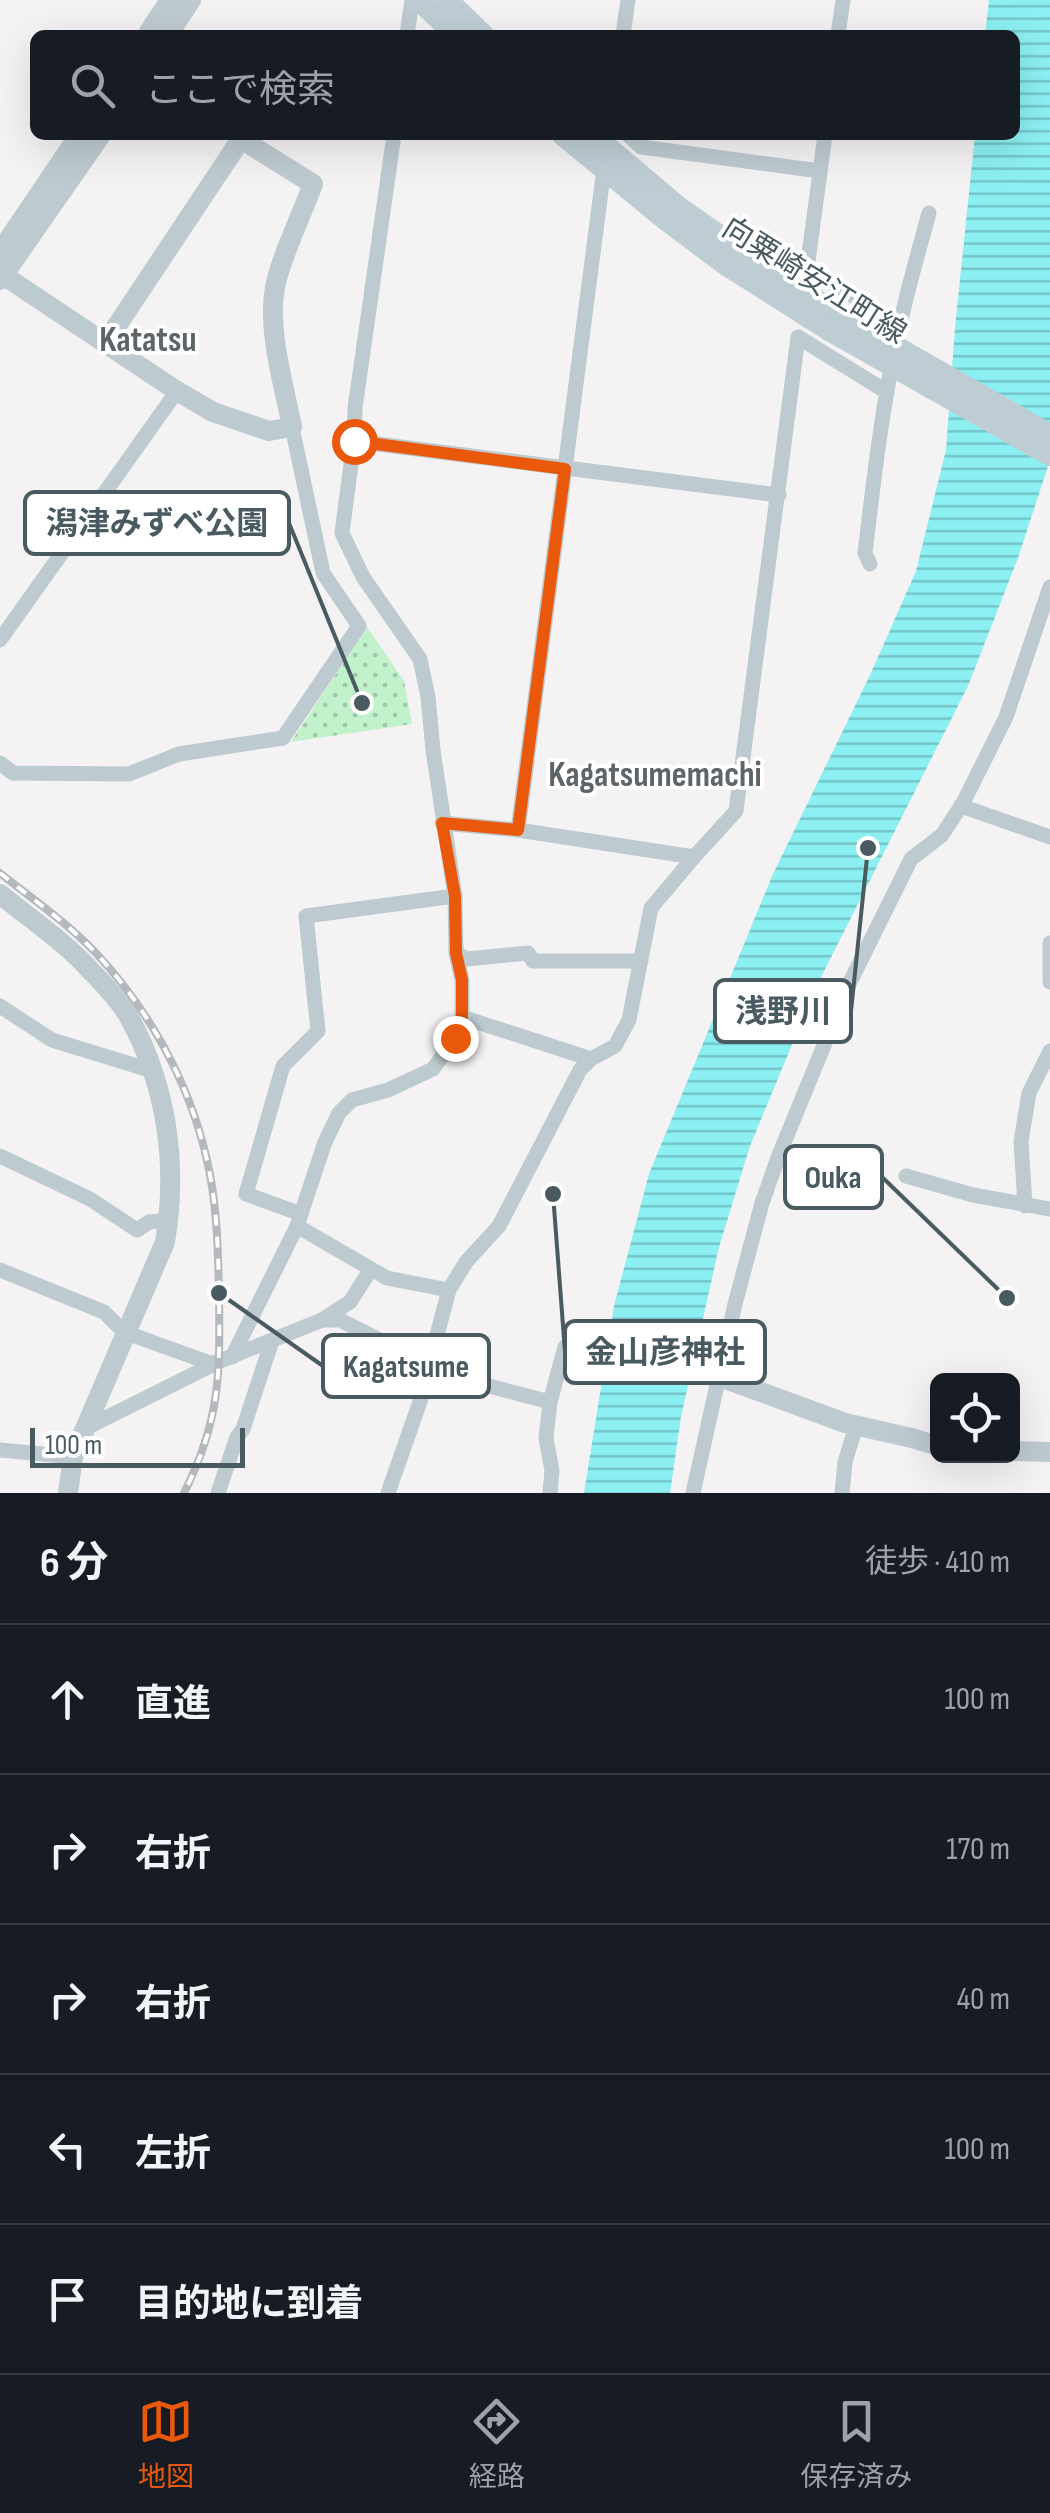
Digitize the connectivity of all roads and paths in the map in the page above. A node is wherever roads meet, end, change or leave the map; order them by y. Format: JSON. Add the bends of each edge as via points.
{"nodes":[{"id":1,"x":170,"y":0,"type":"edge"},
{"id":2,"x":192,"y":0,"type":"edge"},
{"id":3,"x":415,"y":0,"type":"edge"},
{"id":4,"x":447,"y":0,"type":"edge"},
{"id":5,"x":628,"y":0,"type":"edge"},
{"id":6,"x":843,"y":0,"type":"edge"},
{"id":7,"x":149,"y":30,"type":"edge"},
{"id":8,"x":171,"y":30,"type":"edge"},
{"id":9,"x":408,"y":30,"type":"edge"},
{"id":10,"x":450,"y":30,"type":"edge"},
{"id":11,"x":478,"y":30,"type":"edge"},
{"id":12,"x":624,"y":30,"type":"edge"},
{"id":13,"x":839,"y":30,"type":"edge"},
{"id":14,"x":76,"y":140,"type":"edge"},
{"id":15,"x":97,"y":140,"type":"edge"},
{"id":16,"x":240,"y":140,"type":"edge"},
{"id":17,"x":243,"y":140,"type":"edge"},
{"id":18,"x":393,"y":140,"type":"edge"},
{"id":19,"x":824,"y":140,"type":"edge"},
{"id":20,"x":608,"y":144,"type":"edge"},
{"id":21,"x":820,"y":171,"type":"junction"},
{"id":22,"x":929,"y":213,"type":"dead end"},
{"id":23,"x":0,"y":252,"type":"edge"},
{"id":24,"x":1,"y":276,"type":"edge"},
{"id":25,"x":834,"y":322,"type":"junction"},
{"id":26,"x":900,"y":324,"type":"junction"},
{"id":27,"x":106,"y":342,"type":"junction"},
{"id":28,"x":177,"y":391,"type":"junction"},
{"id":29,"x":886,"y":392,"type":"junction"},
{"id":30,"x":292,"y":428,"type":"junction"},
{"id":31,"x":1050,"y":435,"type":"edge"},
{"id":32,"x":354,"y":441,"type":"junction"},
{"id":33,"x":1050,"y":455,"type":"edge"},
{"id":34,"x":565,"y":469,"type":"junction"},
{"id":35,"x":778,"y":495,"type":"junction"},
{"id":36,"x":870,"y":564,"type":"dead end"},
{"id":37,"x":1050,"y":587,"type":"edge"},
{"id":38,"x":0,"y":640,"type":"edge"},
{"id":39,"x":0,"y":763,"type":"edge"},
{"id":40,"x":960,"y":806,"type":"junction"},
{"id":41,"x":442,"y":823,"type":"junction"},
{"id":42,"x":518,"y":830,"type":"junction"},
{"id":43,"x":1050,"y":837,"type":"edge"},
{"id":44,"x":694,"y":856,"type":"junction"},
{"id":45,"x":0,"y":894,"type":"edge"},
{"id":46,"x":455,"y":896,"type":"junction"},
{"id":47,"x":1050,"y":944,"type":"edge"},
{"id":48,"x":456,"y":953,"type":"junction"},
{"id":49,"x":641,"y":961,"type":"junction"},
{"id":50,"x":1049,"y":982,"type":"edge"},
{"id":51,"x":1050,"y":996,"type":"edge"},
{"id":52,"x":0,"y":1006,"type":"edge"},
{"id":53,"x":462,"y":1017,"type":"junction"},
{"id":54,"x":1050,"y":1051,"type":"edge"},
{"id":55,"x":592,"y":1059,"type":"junction"},
{"id":56,"x":153,"y":1071,"type":"junction"},
{"id":57,"x":0,"y":1156,"type":"edge"},
{"id":58,"x":906,"y":1176,"type":"dead end"},
{"id":59,"x":1025,"y":1206,"type":"junction"},
{"id":60,"x":1050,"y":1209,"type":"edge"},
{"id":61,"x":168,"y":1220,"type":"junction"},
{"id":62,"x":299,"y":1220,"type":"junction"},
{"id":63,"x":371,"y":1269,"type":"junction"},
{"id":64,"x":0,"y":1270,"type":"edge"},
{"id":65,"x":449,"y":1290,"type":"junction"},
{"id":66,"x":322,"y":1320,"type":"junction"},
{"id":67,"x":124,"y":1332,"type":"junction"},
{"id":68,"x":272,"y":1341,"type":"junction"},
{"id":69,"x":583,"y":1351,"type":"joint"},
{"id":70,"x":226,"y":1359,"type":"junction"},
{"id":71,"x":430,"y":1365,"type":"junction"},
{"id":72,"x":715,"y":1377,"type":"junction"},
{"id":73,"x":550,"y":1402,"type":"junction"},
{"id":74,"x":856,"y":1426,"type":"junction"},
{"id":75,"x":84,"y":1429,"type":"junction"},
{"id":76,"x":930,"y":1444,"type":"edge"},
{"id":77,"x":0,"y":1450,"type":"edge"},
{"id":78,"x":1020,"y":1451,"type":"edge"},
{"id":79,"x":1050,"y":1452,"type":"edge"},
{"id":80,"x":73,"y":1457,"type":"junction"},
{"id":81,"x":68,"y":1493,"type":"edge"},
{"id":82,"x":218,"y":1493,"type":"edge"},
{"id":83,"x":388,"y":1493,"type":"edge"},
{"id":84,"x":550,"y":1493,"type":"edge"},
{"id":85,"x":693,"y":1493,"type":"edge"},
{"id":86,"x":842,"y":1493,"type":"edge"}],
"edges":[{"from":1,"to":7,"type":"street"},
{"from":2,"to":8,"type":"street"},
{"from":3,"to":9,"type":"street"},
{"from":3,"to":10,"type":"main road"},
{"from":4,"to":11,"type":"main road"},
{"from":5,"to":12,"type":"street"},
{"from":6,"to":13,"type":"street"},
{"from":14,"to":23,"type":"street"},
{"from":15,"to":24,"type":"street"},
{"from":16,"to":27,"type":"street"},
{"from":17,"to":30,"type":"street","via":[[313,184],[274,304]]},
{"from":18,"to":32,"type":"street"},
{"from":19,"to":21,"type":"street"},
{"from":20,"to":21,"type":"street"},
{"from":20,"to":25,"type":"main road","name":"向粟崎安江町線","via":[[678,207]]},
{"from":20,"to":34,"type":"street"},
{"from":21,"to":26,"type":"street","via":[[806,269]]},
{"from":22,"to":26,"type":"street"},
{"from":24,"to":27,"type":"street"},
{"from":25,"to":31,"type":"main road","name":"向粟崎安江町線","bridge":true},
{"from":25,"to":33,"type":"main road","name":"向粟崎安江町線","bridge":true},
{"from":26,"to":29,"type":"street"},
{"from":27,"to":28,"type":"street"},
{"from":28,"to":30,"type":"street","via":[[241,423],[269,431]]},
{"from":28,"to":38,"type":"street"},
{"from":29,"to":35,"type":"street","via":[[798,336]]},
{"from":29,"to":36,"type":"street","via":[[865,553]]},
{"from":30,"to":39,"type":"street","via":[[323,573],[359,626],[282,738],[179,754],[130,774],[14,773]]},
{"from":32,"to":34,"type":"street"},
{"from":32,"to":41,"type":"street","via":[[342,534],[420,659]]},
{"from":34,"to":35,"type":"street"},
{"from":34,"to":42,"type":"street"},
{"from":35,"to":44,"type":"street","via":[[736,810]]},
{"from":37,"to":40,"type":"street","via":[[1006,716]]},
{"from":40,"to":43,"type":"street"},
{"from":40,"to":72,"type":"street","via":[[942,836],[911,859],[850,982],[778,1155]]},
{"from":41,"to":42,"type":"street"},
{"from":41,"to":46,"type":"street"},
{"from":42,"to":44,"type":"street"},
{"from":44,"to":49,"type":"street","via":[[651,908]]},
{"from":45,"to":56,"type":"street","via":[[87,966],[128,1014]]},
{"from":46,"to":48,"type":"street"},
{"from":46,"to":62,"type":"street","via":[[306,916],[318,1031],[283,1066],[246,1194]]},
{"from":47,"to":50,"type":"street"},
{"from":48,"to":49,"type":"street","via":[[467,959],[528,954],[533,960]]},
{"from":48,"to":53,"type":"street"},
{"from":49,"to":55,"type":"street","via":[[630,1020],[615,1046]]},
{"from":50,"to":51,"type":"street"},
{"from":52,"to":56,"type":"street","via":[[52,1040]]},
{"from":53,"to":55,"type":"street"},
{"from":53,"to":62,"type":"street","via":[[433,1068],[352,1100],[339,1113]]},
{"from":54,"to":59,"type":"street","via":[[1029,1093],[1021,1141]]},
{"from":55,"to":65,"type":"street","via":[[580,1070],[499,1226]]},
{"from":56,"to":61,"type":"street","via":[[167,1126]]},
{"from":57,"to":61,"type":"street","via":[[138,1230]]},
{"from":58,"to":59,"type":"street"},
{"from":59,"to":60,"type":"street"},
{"from":61,"to":67,"type":"street","via":[[165,1242]]},
{"from":62,"to":63,"type":"street"},
{"from":62,"to":70,"type":"street"},
{"from":63,"to":65,"type":"street"},
{"from":63,"to":66,"type":"street","via":[[350,1302]]},
{"from":64,"to":67,"type":"street","via":[[104,1312]]},
{"from":65,"to":71,"type":"street"},
{"from":66,"to":68,"type":"street"},
{"from":66,"to":71,"type":"street","via":[[340,1320]]},
{"from":67,"to":70,"type":"street","via":[[210,1362]]},
{"from":67,"to":75,"type":"street"},
{"from":68,"to":70,"type":"street"},
{"from":68,"to":82,"type":"street"},
{"from":69,"to":72,"type":"street"},
{"from":69,"to":73,"type":"street","via":[[565,1347]]},
{"from":70,"to":75,"type":"street"},
{"from":71,"to":73,"type":"street"},
{"from":71,"to":83,"type":"street"},
{"from":72,"to":74,"type":"street"},
{"from":72,"to":85,"type":"street"},
{"from":73,"to":84,"type":"street"},
{"from":74,"to":76,"type":"street"},
{"from":74,"to":86,"type":"street"},
{"from":75,"to":80,"type":"street"},
{"from":77,"to":80,"type":"street"},
{"from":78,"to":79,"type":"street"},
{"from":80,"to":81,"type":"street"}]}
